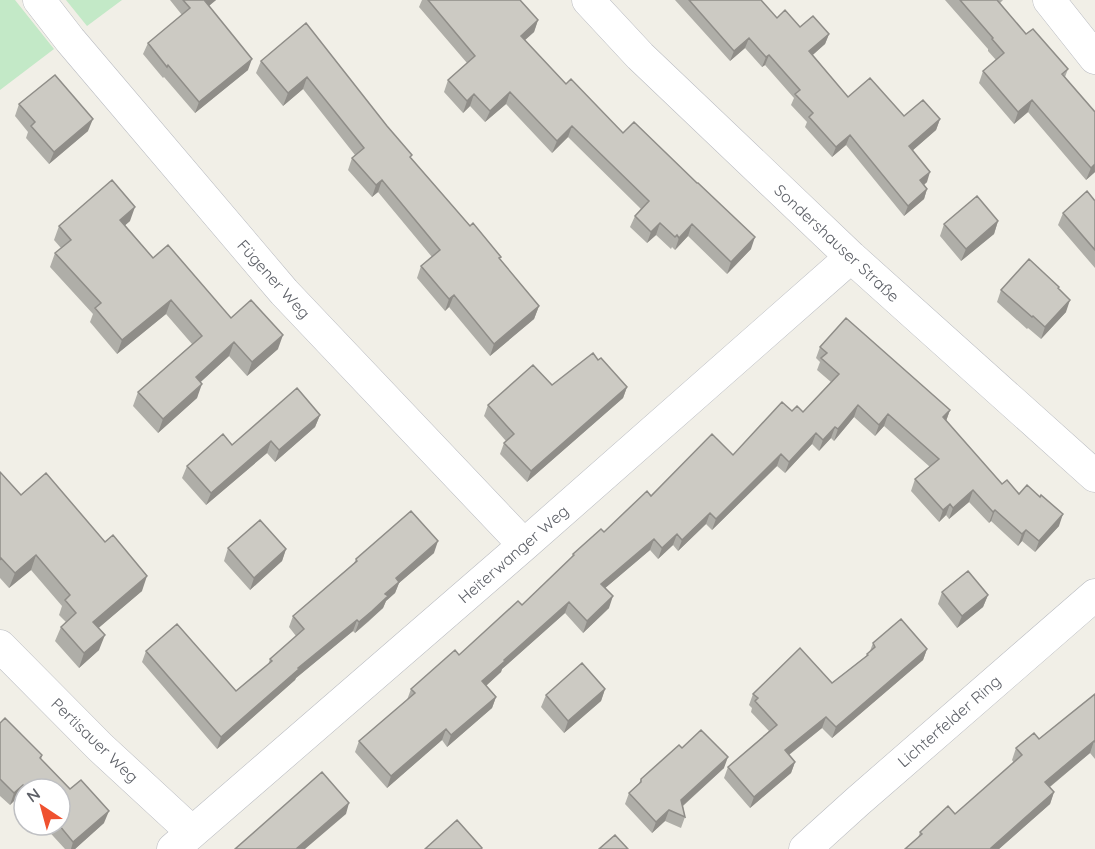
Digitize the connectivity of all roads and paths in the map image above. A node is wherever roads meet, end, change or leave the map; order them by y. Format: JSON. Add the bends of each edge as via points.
{"nodes":[{"id":1,"x":39,"y":0,"type":"edge"},
{"id":2,"x":588,"y":0,"type":"edge"},
{"id":3,"x":1049,"y":0,"type":"edge"},
{"id":4,"x":1095,"y":58,"type":"edge"},
{"id":5,"x":851,"y":257,"type":"junction"},
{"id":6,"x":1095,"y":477,"type":"edge"},
{"id":7,"x":524,"y":545,"type":"junction"},
{"id":8,"x":1095,"y":595,"type":"edge"},
{"id":9,"x":0,"y":646,"type":"edge"},
{"id":10,"x":182,"y":840,"type":"edge"},
{"id":11,"x":805,"y":849,"type":"edge"}],
"edges":[{"from":1,"to":7,"type":"street","name":"Fügener Weg","via":[[284,292]]},
{"from":2,"to":5,"type":"street","name":"Sondershauser Straße","via":[[640,56]]},
{"from":3,"to":4,"type":"street"},
{"from":5,"to":6,"type":"street","name":"Sondershauser Straße"},
{"from":5,"to":7,"type":"street","name":"Heiterwanger Weg"},
{"from":7,"to":10,"type":"street","name":"Heiterwanger Weg"},
{"from":8,"to":11,"type":"street","name":"Lichterfelder Ring"},
{"from":9,"to":10,"type":"street","name":"Pertisauer Weg","via":[[100,747]]}]}
